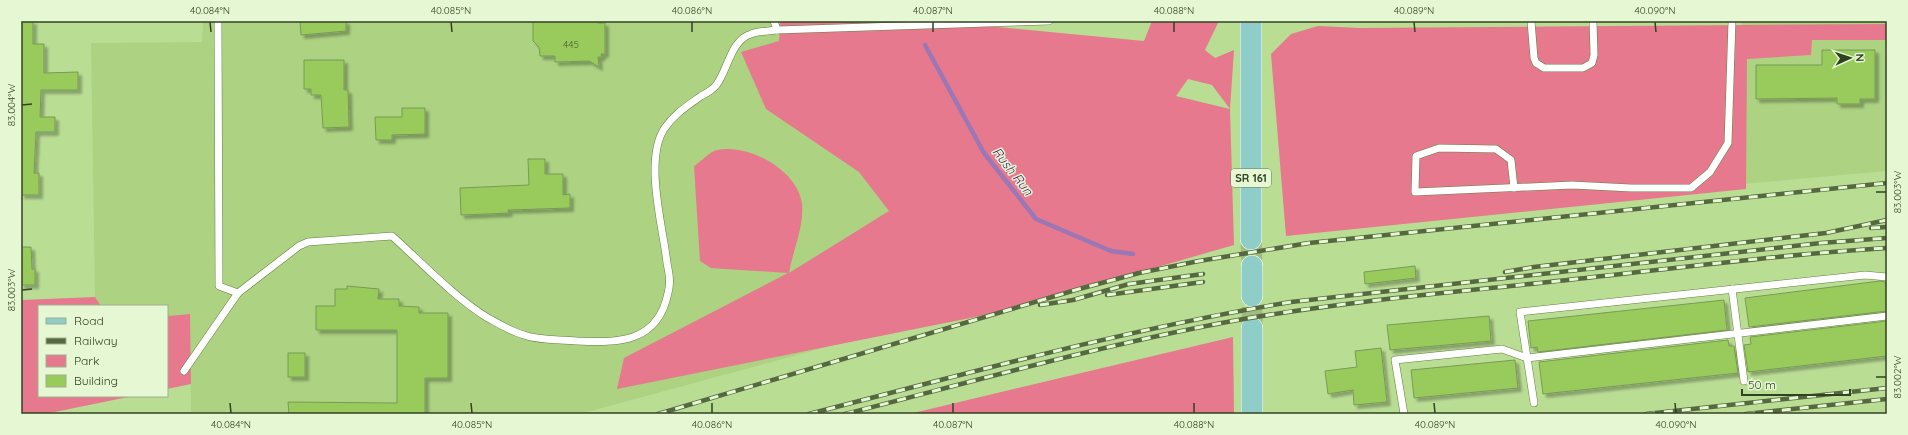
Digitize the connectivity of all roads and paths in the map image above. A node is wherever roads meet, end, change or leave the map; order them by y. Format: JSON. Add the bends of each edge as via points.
{"nodes":[{"id":1,"x":218,"y":21,"type":"edge"},
{"id":2,"x":774,"y":21,"type":"edge"},
{"id":3,"x":1049,"y":21,"type":"edge"},
{"id":4,"x":1251,"y":21,"type":"edge"},
{"id":5,"x":1531,"y":21,"type":"edge"},
{"id":6,"x":1594,"y":21,"type":"edge"},
{"id":7,"x":1732,"y":21,"type":"edge"},
{"id":8,"x":777,"y":30,"type":"junction"},
{"id":9,"x":1514,"y":188,"type":"junction"},
{"id":10,"x":1251,"y":239,"type":"tunnel mouth"},
{"id":11,"x":1252,"y":266,"type":"tunnel mouth"},
{"id":12,"x":1887,"y":277,"type":"edge"},
{"id":13,"x":1732,"y":289,"type":"junction"},
{"id":14,"x":238,"y":293,"type":"junction"},
{"id":15,"x":1252,"y":296,"type":"tunnel mouth"},
{"id":16,"x":1887,"y":316,"type":"edge"},
{"id":17,"x":1252,"y":328,"type":"tunnel mouth"},
{"id":18,"x":1738,"y":333,"type":"junction"},
{"id":19,"x":1527,"y":358,"type":"junction"},
{"id":20,"x":184,"y":371,"type":"dead end"},
{"id":21,"x":1744,"y":381,"type":"dead end"},
{"id":22,"x":1534,"y":403,"type":"dead end"},
{"id":23,"x":1252,"y":414,"type":"edge"},
{"id":24,"x":1404,"y":414,"type":"edge"}],
"edges":[{"from":1,"to":14,"type":"lane","via":[[219,286]]},
{"from":2,"to":8,"type":"lane"},
{"from":3,"to":8,"type":"lane"},
{"from":4,"to":10,"type":"main road","number":"SR 161"},
{"from":5,"to":6,"type":"lane","via":[[1534,58],[1536,63],[1544,68],[1583,68],[1592,63]]},
{"from":7,"to":9,"type":"lane","via":[[1728,143],[1710,172],[1691,188],[1572,185]]},
{"from":8,"to":14,"type":"lane","via":[[750,34],[738,42],[722,78],[714,88],[677,112],[664,130],[656,161],[656,189],[665,244],[669,292],[655,321],[628,340],[607,342],[524,335],[487,318],[392,236],[308,242],[299,246]]},
{"from":9,"to":9,"type":"lane","via":[[1415,192],[1416,156],[1439,148],[1496,149],[1511,160]]},
{"from":11,"to":15,"type":"main road"},
{"from":12,"to":13,"type":"lane","via":[[1865,275]]},
{"from":13,"to":18,"type":"lane"},
{"from":13,"to":19,"type":"lane","via":[[1520,312]]},
{"from":14,"to":20,"type":"lane"},
{"from":16,"to":18,"type":"lane"},
{"from":17,"to":23,"type":"main road"},
{"from":18,"to":19,"type":"lane"},
{"from":18,"to":21,"type":"lane"},
{"from":19,"to":22,"type":"lane"},
{"from":19,"to":24,"type":"lane","via":[[1502,348],[1395,360]]}]}
